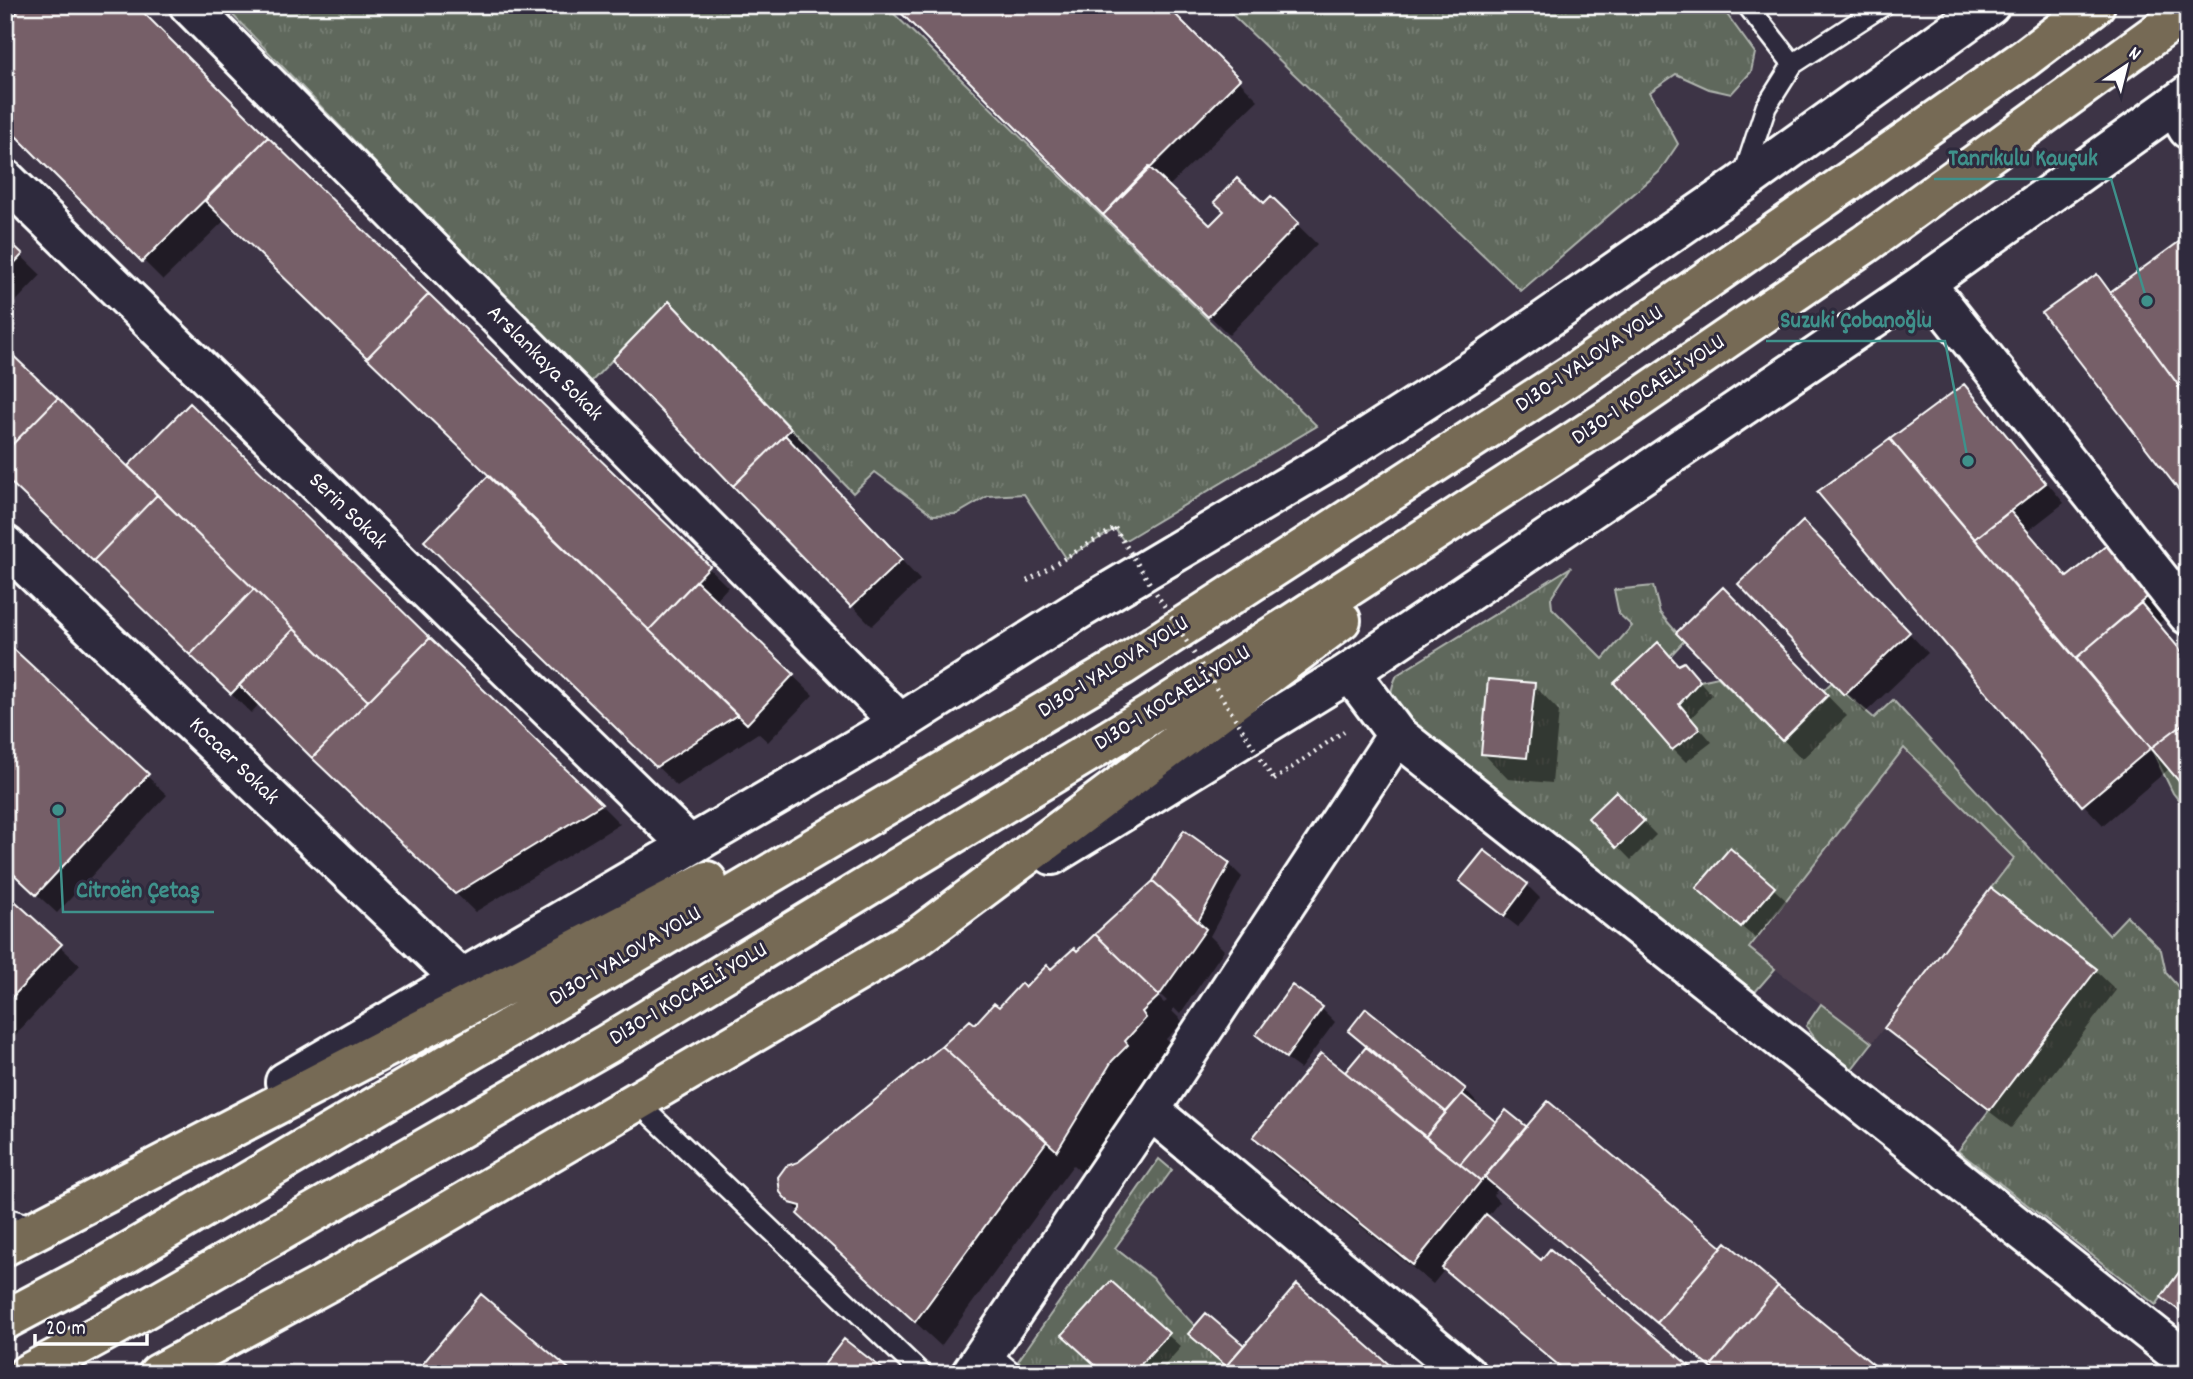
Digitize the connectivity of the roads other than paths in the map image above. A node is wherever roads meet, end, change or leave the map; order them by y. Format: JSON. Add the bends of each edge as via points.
{"nodes":[{"id":1,"x":189,"y":5,"type":"edge"},
{"id":2,"x":1747,"y":5,"type":"edge"},
{"id":3,"x":1884,"y":5,"type":"edge"},
{"id":4,"x":1961,"y":5,"type":"edge"},
{"id":5,"x":1990,"y":5,"type":"edge"},
{"id":6,"x":2095,"y":5,"type":"edge"},
{"id":7,"x":2188,"y":10,"type":"edge"},
{"id":8,"x":1942,"y":41,"type":"junction"},
{"id":9,"x":1793,"y":64,"type":"junction"},
{"id":10,"x":2183,"y":110,"type":"edge"},
{"id":11,"x":5,"y":179,"type":"edge"},
{"id":12,"x":1740,"y":185,"type":"junction"},
{"id":13,"x":1925,"y":284,"type":"junction"},
{"id":14,"x":1615,"y":415,"type":"junction"},
{"id":15,"x":5,"y":545,"type":"edge"},
{"id":16,"x":2188,"y":615,"type":"edge"},
{"id":17,"x":1122,"y":666,"type":"junction"},
{"id":18,"x":1350,"y":673,"type":"junction"},
{"id":19,"x":900,"y":723,"type":"junction"},
{"id":20,"x":1397,"y":735,"type":"junction"},
{"id":21,"x":689,"y":845,"type":"junction"},
{"id":22,"x":919,"y":936,"type":"junction"},
{"id":23,"x":460,"y":978,"type":"junction"},
{"id":24,"x":636,"y":1101,"type":"junction"},
{"id":25,"x":1150,"y":1110,"type":"junction"},
{"id":26,"x":23,"y":1223,"type":"edge"},
{"id":27,"x":5,"y":1246,"type":"edge"},
{"id":28,"x":5,"y":1320,"type":"edge"},
{"id":29,"x":2188,"y":1362,"type":"edge"},
{"id":30,"x":991,"y":1366,"type":"edge"},
{"id":31,"x":27,"y":1374,"type":"edge"},
{"id":32,"x":158,"y":1374,"type":"edge"},
{"id":33,"x":922,"y":1374,"type":"edge"},
{"id":34,"x":1466,"y":1374,"type":"edge"}],
"edges":[{"from":1,"to":19,"type":"street","name":"Arslankaya Sokak"},
{"from":2,"to":9,"type":"lane"},
{"from":3,"to":9,"type":"lane"},
{"from":4,"to":8,"type":"lane"},
{"from":5,"to":8,"type":"street"},
{"from":6,"to":17,"type":"highway","name":"D130-1 YALOVA YOLU","via":[[1571,375]]},
{"from":7,"to":14,"type":"highway","name":"D130-1 KOCAELİ YOLU","via":[[1865,244]]},
{"from":8,"to":12,"type":"street"},
{"from":9,"to":12,"type":"lane","via":[[1766,107]]},
{"from":10,"to":13,"type":"street"},
{"from":11,"to":21,"type":"street","name":"Serin Sokak"},
{"from":12,"to":19,"type":"street","via":[[1333,459],[1080,609]]},
{"from":13,"to":16,"type":"street"},
{"from":13,"to":18,"type":"street"},
{"from":14,"to":22,"type":"highway"},
{"from":14,"to":31,"type":"highway","name":"D130-1 KOCAELİ YOLU","via":[[1128,729],[607,1044]]},
{"from":15,"to":23,"type":"street","name":"Kocaer Sokak"},
{"from":17,"to":26,"type":"highway"},
{"from":17,"to":28,"type":"highway","name":"D130-1 YALOVA YOLU","via":[[95,1272]]},
{"from":18,"to":20,"type":"street"},
{"from":18,"to":22,"type":"street"},
{"from":19,"to":21,"type":"street"},
{"from":20,"to":25,"type":"street"},
{"from":20,"to":29,"type":"street"},
{"from":21,"to":23,"type":"street"},
{"from":22,"to":24,"type":"highway"},
{"from":23,"to":26,"type":"street"},
{"from":24,"to":32,"type":"highway","via":[[330,1281]]},
{"from":24,"to":33,"type":"lane"},
{"from":25,"to":30,"type":"street"},
{"from":25,"to":34,"type":"street"},
{"from":26,"to":27,"type":"highway"}]}
